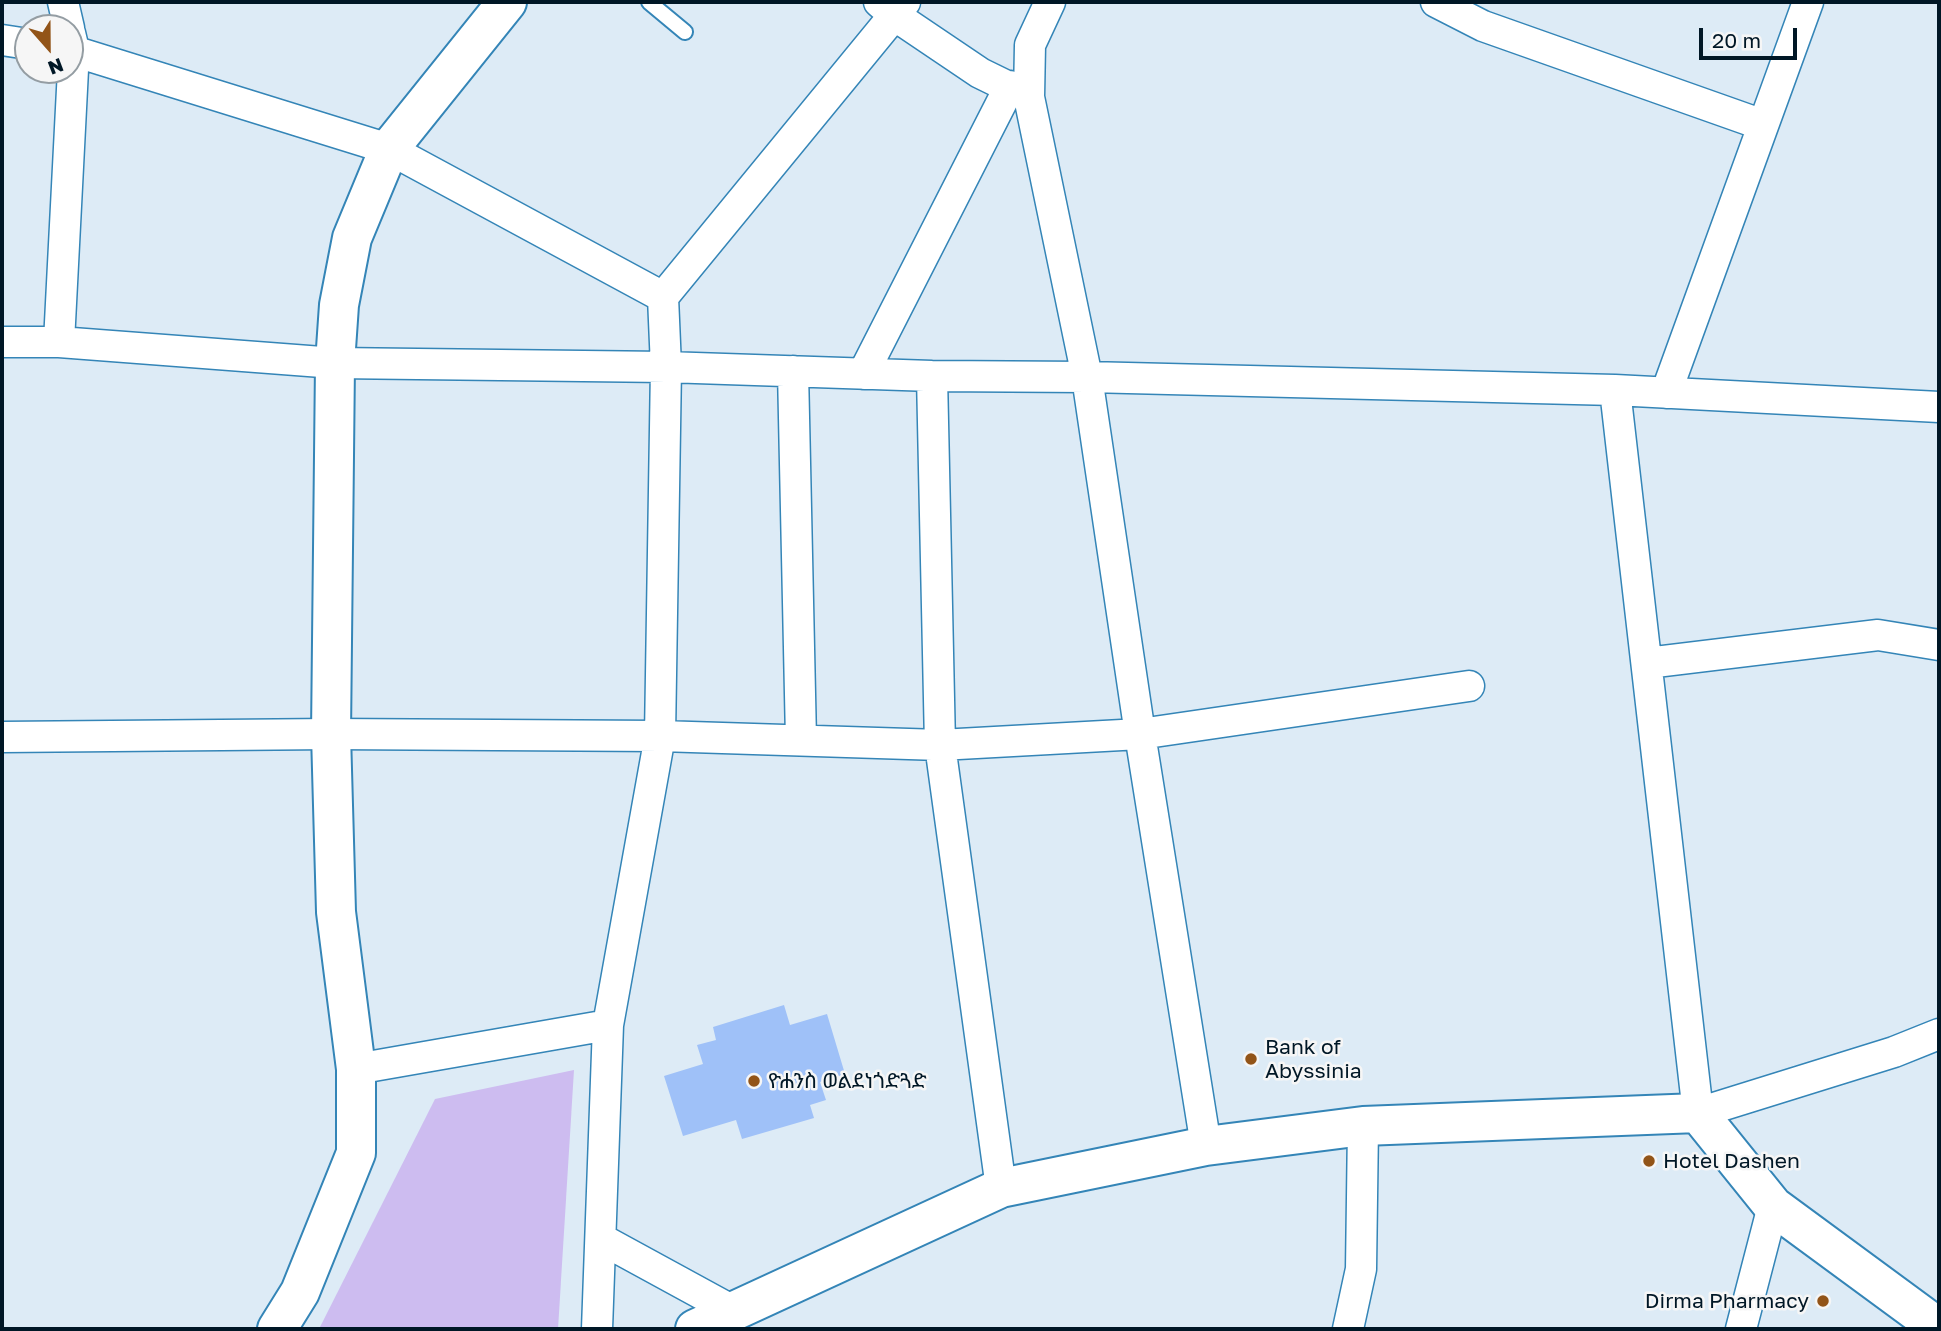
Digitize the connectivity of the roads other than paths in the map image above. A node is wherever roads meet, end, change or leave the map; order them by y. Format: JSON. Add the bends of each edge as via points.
{"nodes":[{"id":1,"x":507,"y":2,"type":"edge"},
{"id":2,"x":649,"y":2,"type":"edge"},
{"id":3,"x":1051,"y":2,"type":"edge"},
{"id":4,"x":1436,"y":2,"type":"edge"},
{"id":5,"x":1808,"y":2,"type":"edge"},
{"id":6,"x":893,"y":6,"type":"edge"},
{"id":7,"x":685,"y":32,"type":"dead end"},
{"id":8,"x":84,"y":44,"type":"edge"},
{"id":9,"x":69,"y":84,"type":"edge"},
{"id":10,"x":1019,"y":91,"type":"junction"},
{"id":11,"x":1763,"y":125,"type":"junction"},
{"id":12,"x":389,"y":149,"type":"junction"},
{"id":13,"x":663,"y":298,"type":"junction"},
{"id":14,"x":2,"y":342,"type":"edge"},
{"id":15,"x":59,"y":342,"type":"junction"},
{"id":16,"x":335,"y":363,"type":"junction"},
{"id":17,"x":666,"y":367,"type":"junction"},
{"id":18,"x":793,"y":371,"type":"junction"},
{"id":19,"x":863,"y":374,"type":"junction"},
{"id":20,"x":932,"y":376,"type":"junction"},
{"id":21,"x":1087,"y":377,"type":"junction"},
{"id":22,"x":1615,"y":390,"type":"junction"},
{"id":23,"x":1666,"y":393,"type":"junction"},
{"id":24,"x":1939,"y":407,"type":"edge"},
{"id":25,"x":1939,"y":645,"type":"edge"},
{"id":26,"x":1647,"y":663,"type":"junction"},
{"id":27,"x":1469,"y":686,"type":"dead end"},
{"id":28,"x":331,"y":734,"type":"junction"},
{"id":29,"x":1140,"y":734,"type":"junction"},
{"id":30,"x":660,"y":736,"type":"junction"},
{"id":31,"x":2,"y":737,"type":"edge"},
{"id":32,"x":802,"y":740,"type":"junction"},
{"id":33,"x":940,"y":745,"type":"junction"},
{"id":34,"x":608,"y":1025,"type":"junction"},
{"id":35,"x":1939,"y":1034,"type":"edge"},
{"id":36,"x":355,"y":1069,"type":"junction"},
{"id":37,"x":1698,"y":1113,"type":"junction"},
{"id":38,"x":1363,"y":1126,"type":"junction"},
{"id":39,"x":1206,"y":1146,"type":"junction"},
{"id":40,"x":1001,"y":1188,"type":"junction"},
{"id":41,"x":1773,"y":1206,"type":"junction"},
{"id":42,"x":601,"y":1239,"type":"junction"},
{"id":43,"x":733,"y":1311,"type":"junction"},
{"id":44,"x":1939,"y":1328,"type":"edge"},
{"id":45,"x":277,"y":1329,"type":"edge"},
{"id":46,"x":597,"y":1329,"type":"edge"},
{"id":47,"x":695,"y":1329,"type":"edge"},
{"id":48,"x":1348,"y":1329,"type":"edge"},
{"id":49,"x":1741,"y":1329,"type":"edge"}],
"edges":[{"from":1,"to":12,"type":"street"},
{"from":2,"to":7,"type":"lane"},
{"from":3,"to":10,"type":"street","via":[[1030,45]]},
{"from":4,"to":11,"type":"street","via":[[1483,26]]},
{"from":5,"to":11,"type":"street"},
{"from":6,"to":10,"type":"street","via":[[980,73]]},
{"from":6,"to":13,"type":"street"},
{"from":8,"to":12,"type":"street"},
{"from":9,"to":15,"type":"street"},
{"from":10,"to":19,"type":"street"},
{"from":10,"to":21,"type":"street"},
{"from":11,"to":23,"type":"street"},
{"from":12,"to":13,"type":"street"},
{"from":12,"to":16,"type":"street","via":[[352,238],[339,305]]},
{"from":13,"to":17,"type":"street"},
{"from":14,"to":15,"type":"street"},
{"from":15,"to":16,"type":"street"},
{"from":16,"to":17,"type":"street"},
{"from":16,"to":28,"type":"street"},
{"from":17,"to":18,"type":"street"},
{"from":17,"to":30,"type":"street"},
{"from":18,"to":19,"type":"street"},
{"from":18,"to":32,"type":"street"},
{"from":19,"to":20,"type":"street"},
{"from":20,"to":21,"type":"street"},
{"from":20,"to":33,"type":"street"},
{"from":21,"to":22,"type":"street"},
{"from":21,"to":29,"type":"street"},
{"from":22,"to":23,"type":"street"},
{"from":22,"to":26,"type":"street"},
{"from":23,"to":24,"type":"street"},
{"from":25,"to":26,"type":"street","via":[[1878,635]]},
{"from":26,"to":37,"type":"street"},
{"from":27,"to":29,"type":"street"},
{"from":28,"to":30,"type":"street"},
{"from":28,"to":31,"type":"street"},
{"from":28,"to":36,"type":"street","via":[[336,912]]},
{"from":29,"to":33,"type":"street"},
{"from":29,"to":39,"type":"street"},
{"from":30,"to":32,"type":"street"},
{"from":30,"to":34,"type":"street"},
{"from":32,"to":33,"type":"street"},
{"from":33,"to":40,"type":"street"},
{"from":34,"to":36,"type":"street"},
{"from":34,"to":42,"type":"street"},
{"from":35,"to":37,"type":"street"},
{"from":36,"to":45,"type":"street","via":[[356,1153],[300,1292]]},
{"from":37,"to":38,"type":"street"},
{"from":37,"to":41,"type":"street"},
{"from":38,"to":39,"type":"street"},
{"from":38,"to":48,"type":"street","via":[[1361,1269]]},
{"from":39,"to":40,"type":"street"},
{"from":40,"to":43,"type":"street"},
{"from":41,"to":44,"type":"street"},
{"from":41,"to":49,"type":"street"},
{"from":42,"to":43,"type":"street"},
{"from":42,"to":46,"type":"street"},
{"from":43,"to":47,"type":"street"}]}
